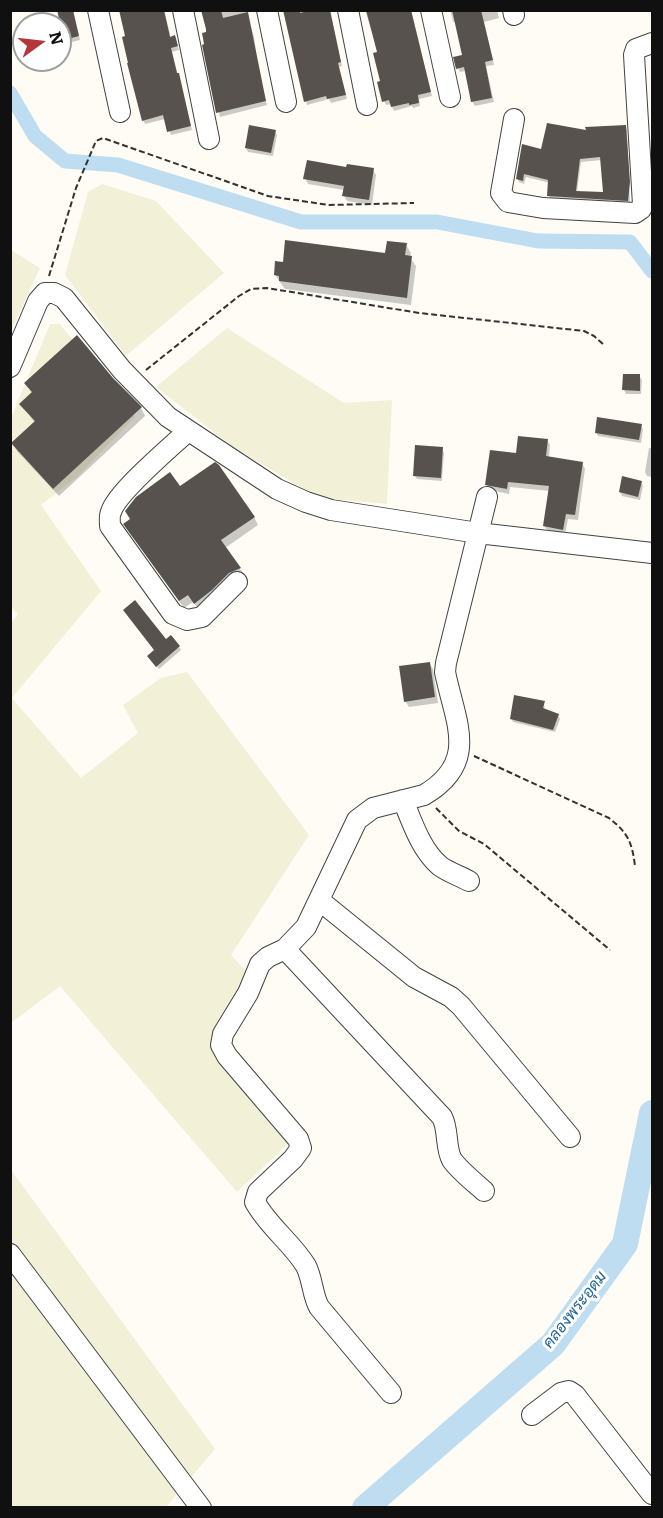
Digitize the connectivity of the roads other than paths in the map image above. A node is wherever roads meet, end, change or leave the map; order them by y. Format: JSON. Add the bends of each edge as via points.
{"nodes":[{"id":1,"x":98,"y":10,"type":"edge"},
{"id":2,"x":183,"y":10,"type":"edge"},
{"id":3,"x":267,"y":10,"type":"edge"},
{"id":4,"x":348,"y":10,"type":"edge"},
{"id":5,"x":431,"y":10,"type":"edge"},
{"id":6,"x":652,"y":43,"type":"edge"},
{"id":7,"x":450,"y":97,"type":"dead end"},
{"id":8,"x":286,"y":102,"type":"dead end"},
{"id":9,"x":367,"y":105,"type":"dead end"},
{"id":10,"x":120,"y":112,"type":"dead end"},
{"id":11,"x":514,"y":119,"type":"dead end"},
{"id":12,"x":209,"y":139,"type":"dead end"},
{"id":13,"x":10,"y":367,"type":"edge"},
{"id":14,"x":188,"y":431,"type":"junction"},
{"id":15,"x":487,"y":497,"type":"dead end"},
{"id":16,"x":478,"y":533,"type":"junction"},
{"id":17,"x":645,"y":552,"type":"edge"},
{"id":18,"x":237,"y":582,"type":"dead end"},
{"id":19,"x":403,"y":800,"type":"junction"},
{"id":20,"x":469,"y":881,"type":"dead end"},
{"id":21,"x":319,"y":900,"type":"junction"},
{"id":22,"x":285,"y":949,"type":"junction"},
{"id":23,"x":570,"y":1137,"type":"dead end"},
{"id":24,"x":483,"y":1191,"type":"dead end"},
{"id":25,"x":10,"y":1254,"type":"edge"},
{"id":26,"x":391,"y":1394,"type":"dead end"},
{"id":27,"x":532,"y":1415,"type":"dead end"},
{"id":28,"x":652,"y":1494,"type":"edge"},
{"id":29,"x":201,"y":1508,"type":"edge"}],
"edges":[{"from":1,"to":10,"type":"street"},
{"from":2,"to":12,"type":"street"},
{"from":3,"to":8,"type":"street"},
{"from":4,"to":9,"type":"street"},
{"from":5,"to":7,"type":"street"},
{"from":6,"to":11,"type":"street","via":[[636,49],[634,55],[643,205],[635,213],[508,202],[501,193]]},
{"from":13,"to":14,"type":"street","via":[[38,301],[45,293],[54,293],[64,298],[132,381]]},
{"from":14,"to":16,"type":"street","via":[[277,489],[306,502],[331,510]]},
{"from":14,"to":18,"type":"street","via":[[123,495],[111,511],[110,526],[173,614],[187,620],[202,617]]},
{"from":15,"to":16,"type":"street"},
{"from":16,"to":17,"type":"street"},
{"from":16,"to":19,"type":"street","via":[[445,672],[460,735],[457,761],[443,781],[424,795]]},
{"from":19,"to":20,"type":"street","via":[[431,857],[441,867]]},
{"from":19,"to":21,"type":"street","via":[[373,808],[357,820]]},
{"from":21,"to":22,"type":"street","via":[[306,927]]},
{"from":21,"to":23,"type":"street","via":[[414,977],[451,997]]},
{"from":22,"to":24,"type":"street","via":[[442,1117],[452,1160]]},
{"from":22,"to":26,"type":"street","via":[[260,964],[222,1045],[227,1056],[298,1139],[301,1148],[258,1192],[255,1202],[305,1264],[319,1307]]},
{"from":25,"to":29,"type":"street"},
{"from":27,"to":28,"type":"street","via":[[569,1391]]}]}
